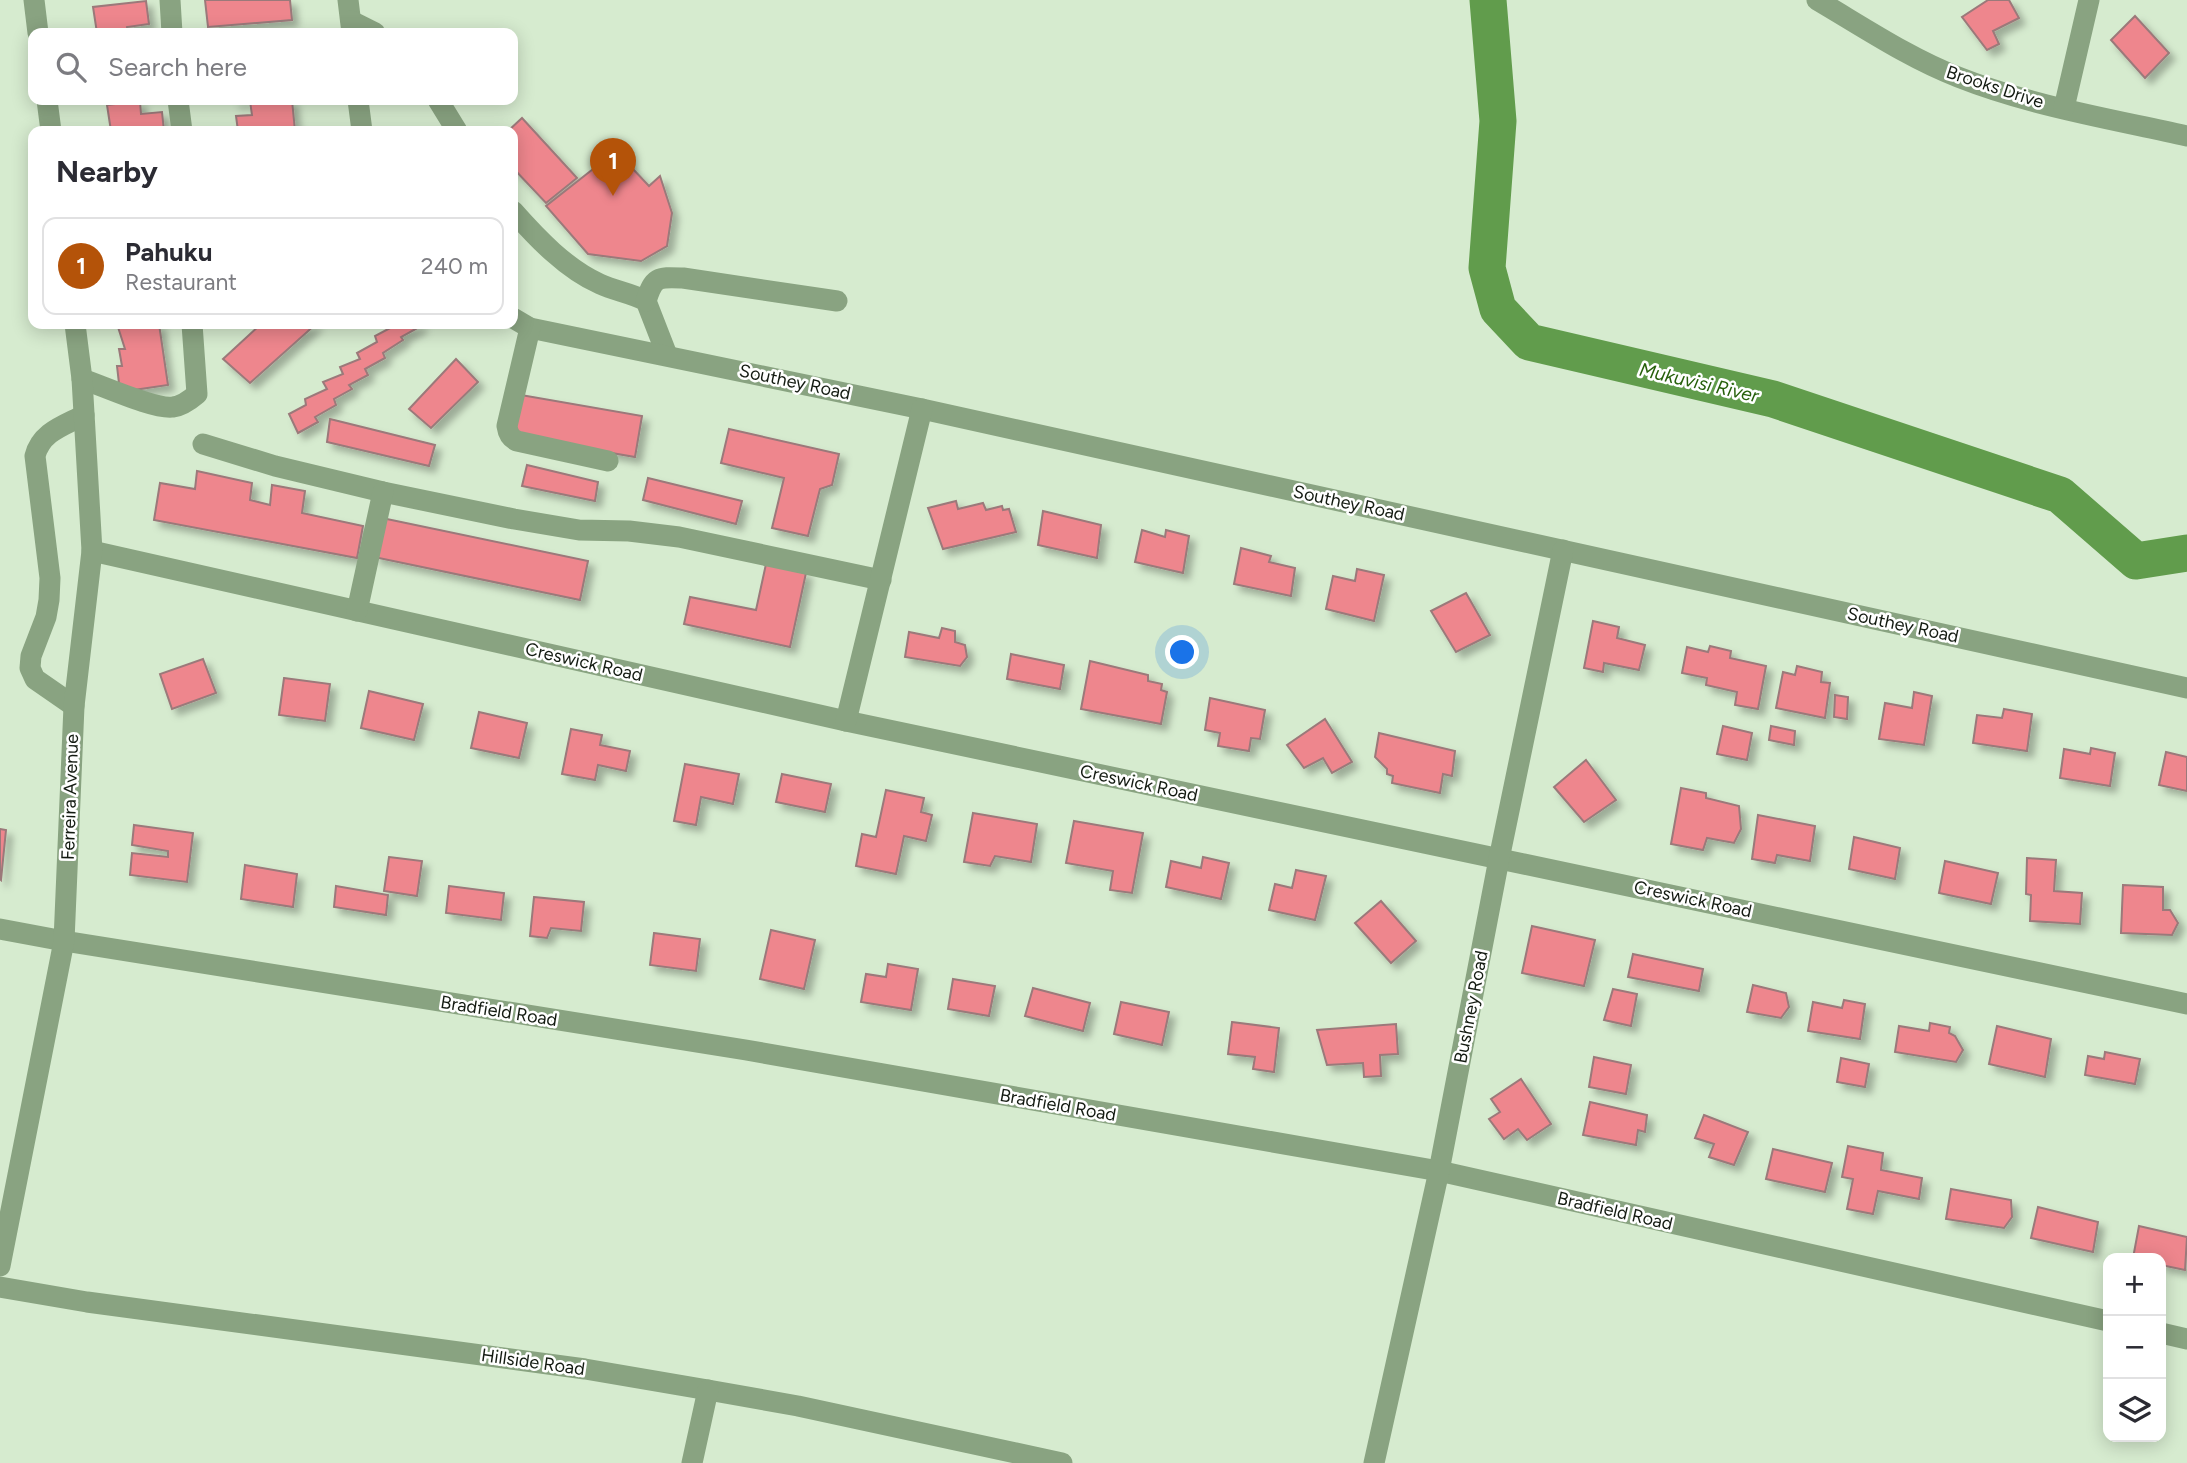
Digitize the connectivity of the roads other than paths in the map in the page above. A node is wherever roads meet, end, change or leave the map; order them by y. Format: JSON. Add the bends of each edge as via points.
{"nodes":[{"id":1,"x":34,"y":0,"type":"edge"},
{"id":2,"x":170,"y":0,"type":"edge"},
{"id":3,"x":1817,"y":0,"type":"edge"},
{"id":4,"x":2088,"y":0,"type":"edge"},
{"id":5,"x":350,"y":18,"type":"edge"},
{"id":6,"x":37,"y":28,"type":"edge"},
{"id":7,"x":172,"y":28,"type":"edge"},
{"id":8,"x":367,"y":28,"type":"edge"},
{"id":9,"x":48,"y":105,"type":"edge"},
{"id":10,"x":179,"y":105,"type":"edge"},
{"id":11,"x":359,"y":105,"type":"edge"},
{"id":12,"x":441,"y":105,"type":"edge"},
{"id":13,"x":2064,"y":108,"type":"junction"},
{"id":14,"x":50,"y":126,"type":"edge"},
{"id":15,"x":181,"y":126,"type":"edge"},
{"id":16,"x":361,"y":126,"type":"edge"},
{"id":17,"x":454,"y":126,"type":"edge"},
{"id":18,"x":2187,"y":136,"type":"edge"},
{"id":19,"x":518,"y":216,"type":"edge"},
{"id":20,"x":646,"y":301,"type":"junction"},
{"id":21,"x":837,"y":301,"type":"dead end"},
{"id":22,"x":521,"y":323,"type":"edge"},
{"id":23,"x":76,"y":329,"type":"edge"},
{"id":24,"x":192,"y":329,"type":"edge"},
{"id":25,"x":667,"y":355,"type":"junction"},
{"id":26,"x":82,"y":379,"type":"junction"},
{"id":27,"x":922,"y":409,"type":"junction"},
{"id":28,"x":85,"y":415,"type":"junction"},
{"id":29,"x":203,"y":444,"type":"dead end"},
{"id":30,"x":608,"y":461,"type":"dead end"},
{"id":31,"x":383,"y":492,"type":"junction"},
{"id":32,"x":1563,"y":550,"type":"junction"},
{"id":33,"x":92,"y":551,"type":"junction"},
{"id":34,"x":881,"y":580,"type":"junction"},
{"id":35,"x":357,"y":611,"type":"junction"},
{"id":36,"x":2187,"y":688,"type":"edge"},
{"id":37,"x":74,"y":706,"type":"junction"},
{"id":38,"x":846,"y":721,"type":"junction"},
{"id":39,"x":1499,"y":859,"type":"junction"},
{"id":40,"x":0,"y":929,"type":"edge"},
{"id":41,"x":64,"y":941,"type":"junction"},
{"id":42,"x":2187,"y":1004,"type":"edge"},
{"id":43,"x":1439,"y":1171,"type":"junction"},
{"id":44,"x":0,"y":1266,"type":"edge"},
{"id":45,"x":0,"y":1287,"type":"edge"},
{"id":46,"x":2103,"y":1320,"type":"edge"},
{"id":47,"x":2166,"y":1334,"type":"edge"},
{"id":48,"x":2187,"y":1339,"type":"edge"},
{"id":49,"x":708,"y":1390,"type":"junction"},
{"id":50,"x":692,"y":1463,"type":"edge"},
{"id":51,"x":1057,"y":1463,"type":"edge"},
{"id":52,"x":1374,"y":1463,"type":"edge"}],
"edges":[{"from":1,"to":6,"type":"street"},
{"from":2,"to":7,"type":"street"},
{"from":3,"to":13,"type":"street","name":"Brooks Drive","via":[[1957,77]]},
{"from":4,"to":13,"type":"street"},
{"from":5,"to":8,"type":"street"},
{"from":9,"to":14,"type":"street"},
{"from":10,"to":15,"type":"street"},
{"from":11,"to":16,"type":"street"},
{"from":12,"to":17,"type":"street"},
{"from":13,"to":18,"type":"street","name":"Brooks Drive"},
{"from":19,"to":20,"type":"street","via":[[574,270]]},
{"from":20,"to":21,"type":"street","via":[[651,285],[664,278]]},
{"from":20,"to":25,"type":"street"},
{"from":22,"to":25,"type":"street","name":"Southey Road"},
{"from":22,"to":30,"type":"street","via":[[508,432],[517,441]]},
{"from":23,"to":26,"type":"street","name":"Ferreira Avenue"},
{"from":24,"to":26,"type":"street","via":[[197,394],[188,402],[172,408]]},
{"from":25,"to":27,"type":"street","name":"Southey Road"},
{"from":26,"to":28,"type":"street","name":"Ferreira Avenue"},
{"from":27,"to":32,"type":"street","name":"Southey Road"},
{"from":27,"to":34,"type":"street"},
{"from":28,"to":33,"type":"street","name":"Ferreira Avenue"},
{"from":28,"to":37,"type":"street","via":[[46,434],[34,456],[50,578],[46,617],[30,656],[30,668],[35,679]]},
{"from":29,"to":31,"type":"street"},
{"from":31,"to":34,"type":"street","via":[[579,530],[679,537]]},
{"from":31,"to":35,"type":"street"},
{"from":32,"to":36,"type":"street","name":"Southey Road"},
{"from":32,"to":39,"type":"street","name":"Bushney Road"},
{"from":33,"to":35,"type":"street","name":"Creswick Road"},
{"from":33,"to":37,"type":"street","name":"Ferreira Avenue"},
{"from":34,"to":38,"type":"street"},
{"from":35,"to":38,"type":"street","name":"Creswick Road"},
{"from":37,"to":41,"type":"street","name":"Ferreira Avenue"},
{"from":38,"to":39,"type":"street","name":"Creswick Road"},
{"from":39,"to":42,"type":"street","name":"Creswick Road"},
{"from":39,"to":43,"type":"street","name":"Bushney Road"},
{"from":40,"to":41,"type":"street","name":"Bradfield Road"},
{"from":41,"to":43,"type":"street","name":"Bradfield Road","via":[[760,1053]]},
{"from":41,"to":44,"type":"street","name":"Ferreira Avenue"},
{"from":43,"to":46,"type":"street","name":"Bradfield Road"},
{"from":43,"to":52,"type":"street","name":"Bushney Road"},
{"from":45,"to":49,"type":"street","name":"Hillside Road"},
{"from":47,"to":48,"type":"street"},
{"from":49,"to":50,"type":"street"},
{"from":49,"to":51,"type":"street","name":"Hillside Road"}]}
